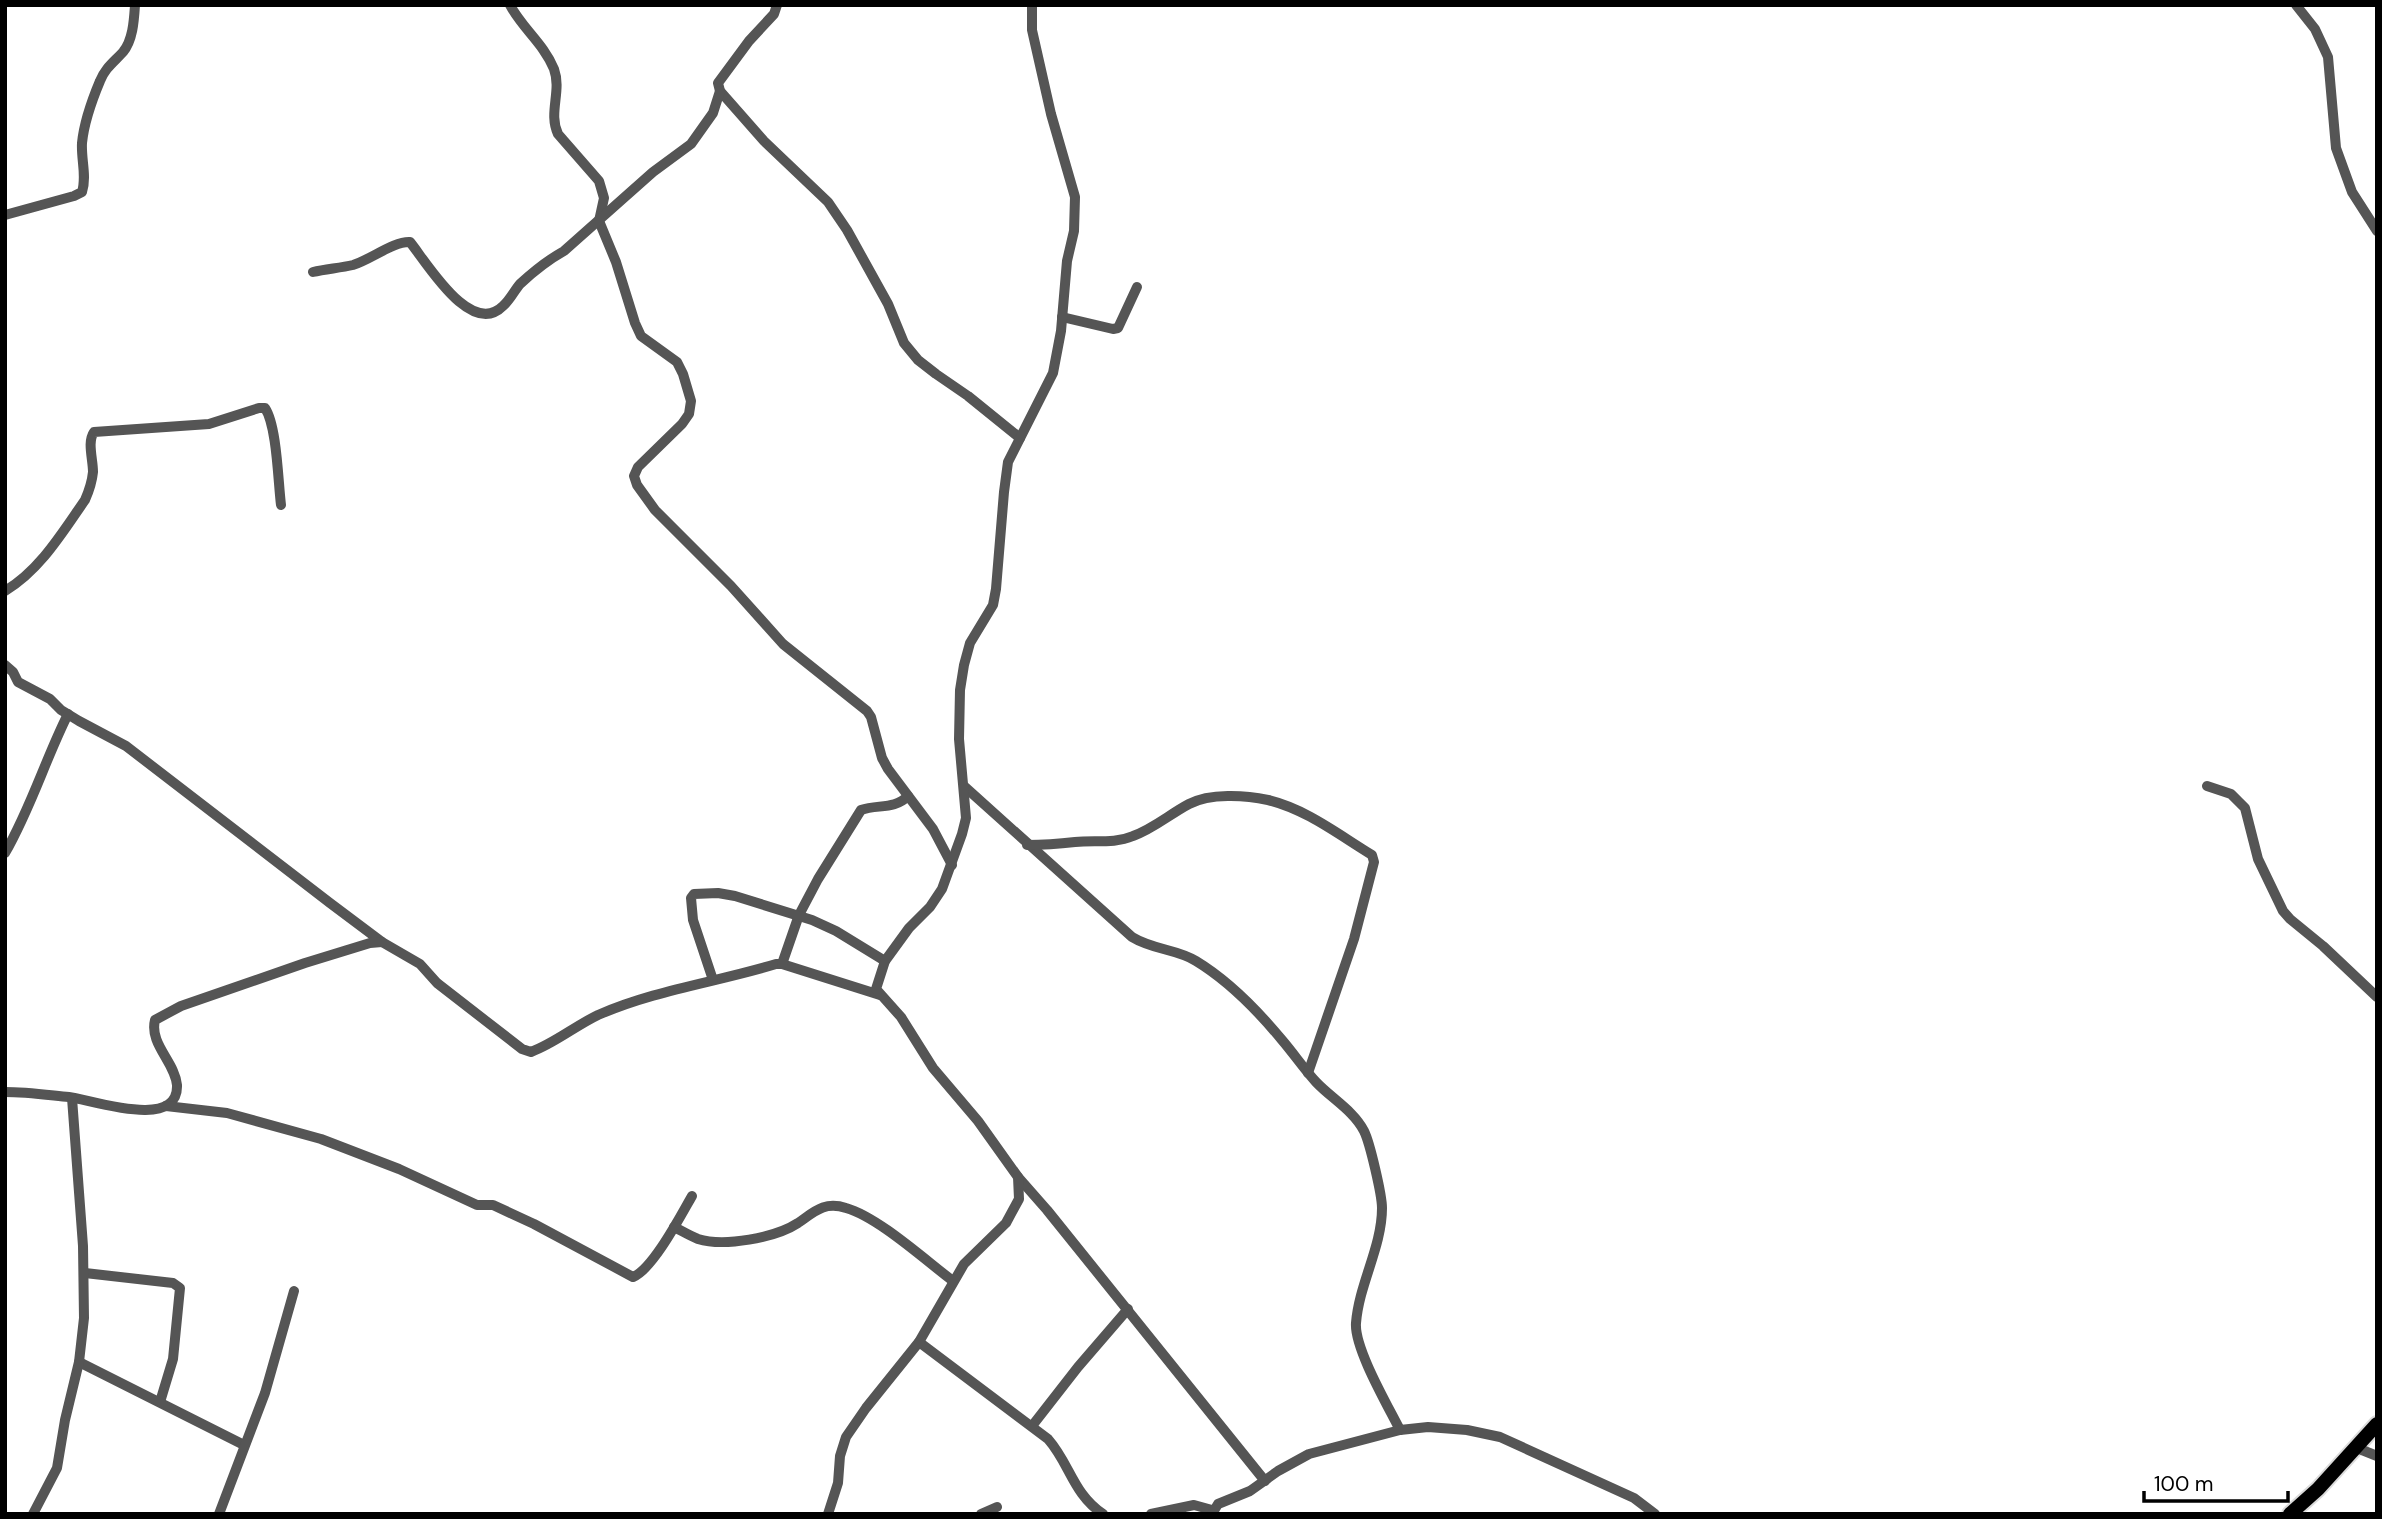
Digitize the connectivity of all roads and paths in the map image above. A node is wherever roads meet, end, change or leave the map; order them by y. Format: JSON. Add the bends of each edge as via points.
{"nodes":[{"id":1,"x":135,"y":5,"type":"edge"},
{"id":2,"x":510,"y":5,"type":"edge"},
{"id":3,"x":777,"y":5,"type":"edge"},
{"id":4,"x":1032,"y":5,"type":"edge"},
{"id":5,"x":2296,"y":5,"type":"edge"},
{"id":6,"x":720,"y":90,"type":"junction"},
{"id":7,"x":5,"y":215,"type":"edge"},
{"id":8,"x":599,"y":221,"type":"junction"},
{"id":9,"x":2377,"y":231,"type":"edge"},
{"id":10,"x":313,"y":272,"type":"dead end"},
{"id":11,"x":1138,"y":287,"type":"dead end"},
{"id":12,"x":1062,"y":317,"type":"junction"},
{"id":13,"x":1020,"y":438,"type":"junction"},
{"id":14,"x":281,"y":505,"type":"dead end"},
{"id":15,"x":5,"y":591,"type":"edge"},
{"id":16,"x":5,"y":665,"type":"edge"},
{"id":17,"x":68,"y":714,"type":"junction"},
{"id":18,"x":2207,"y":786,"type":"dead end"},
{"id":19,"x":965,"y":788,"type":"junction"},
{"id":20,"x":908,"y":796,"type":"junction"},
{"id":21,"x":1027,"y":845,"type":"junction"},
{"id":22,"x":5,"y":853,"type":"edge"},
{"id":23,"x":952,"y":865,"type":"junction"},
{"id":24,"x":799,"y":915,"type":"junction"},
{"id":25,"x":382,"y":942,"type":"junction"},
{"id":26,"x":885,"y":961,"type":"junction"},
{"id":27,"x":782,"y":964,"type":"junction"},
{"id":28,"x":713,"y":980,"type":"junction"},
{"id":29,"x":880,"y":995,"type":"junction"},
{"id":30,"x":2377,"y":997,"type":"edge"},
{"id":31,"x":1308,"y":1073,"type":"junction"},
{"id":32,"x":5,"y":1092,"type":"edge"},
{"id":33,"x":72,"y":1097,"type":"junction"},
{"id":34,"x":166,"y":1106,"type":"junction"},
{"id":35,"x":1018,"y":1177,"type":"junction"},
{"id":36,"x":692,"y":1196,"type":"dead end"},
{"id":37,"x":674,"y":1227,"type":"junction"},
{"id":38,"x":85,"y":1273,"type":"junction"},
{"id":39,"x":953,"y":1281,"type":"junction"},
{"id":40,"x":294,"y":1291,"type":"dead end"},
{"id":41,"x":1128,"y":1310,"type":"junction"},
{"id":42,"x":919,"y":1342,"type":"junction"},
{"id":43,"x":79,"y":1362,"type":"junction"},
{"id":44,"x":160,"y":1402,"type":"junction"},
{"id":45,"x":2377,"y":1424,"type":"edge"},
{"id":46,"x":1032,"y":1426,"type":"junction"},
{"id":47,"x":1400,"y":1430,"type":"junction"},
{"id":48,"x":244,"y":1445,"type":"junction"},
{"id":49,"x":2357,"y":1448,"type":"junction"},
{"id":50,"x":2377,"y":1456,"type":"edge"},
{"id":51,"x":1265,"y":1481,"type":"junction"},
{"id":52,"x":997,"y":1507,"type":"dead end"},
{"id":53,"x":1212,"y":1512,"type":"edge"},
{"id":54,"x":2292,"y":1513,"type":"edge"},
{"id":55,"x":33,"y":1514,"type":"edge"},
{"id":56,"x":219,"y":1514,"type":"edge"},
{"id":57,"x":828,"y":1514,"type":"edge"},
{"id":58,"x":981,"y":1514,"type":"edge"},
{"id":59,"x":1103,"y":1514,"type":"edge"},
{"id":60,"x":1151,"y":1514,"type":"edge"},
{"id":61,"x":1655,"y":1514,"type":"edge"}],
"edges":[{"from":1,"to":7,"type":"street","via":[[130,38],[100,79],[84,130],[82,192]]},
{"from":2,"to":8,"type":"street","via":[[553,68],[557,80],[554,125],[598,181],[604,198]]},
{"from":3,"to":6,"type":"street","via":[[718,83]]},
{"from":4,"to":12,"type":"street","via":[[1032,30],[1075,197]]},
{"from":5,"to":9,"type":"street","via":[[2315,29],[2328,58],[2336,148],[2352,192]]},
{"from":6,"to":8,"type":"street","via":[[713,113],[691,144]]},
{"from":6,"to":13,"type":"street","via":[[764,141],[828,202],[888,304],[904,343],[918,360]]},
{"from":8,"to":10,"type":"street","via":[[520,285],[502,307],[484,314],[458,300],[410,242],[353,265]]},
{"from":8,"to":20,"type":"street","via":[[641,336],[677,362],[691,401],[682,424],[635,471],[637,485],[655,510],[783,644],[867,711],[882,758]]},
{"from":11,"to":12,"type":"street","via":[[1118,328]]},
{"from":12,"to":13,"type":"street","via":[[1053,373]]},
{"from":13,"to":19,"type":"street","via":[[1008,462],[993,605],[970,643],[960,690]]},
{"from":14,"to":15,"type":"street","via":[[265,408],[209,424],[94,432],[90,438],[93,472],[85,500],[44,557]]},
{"from":16,"to":17,"type":"street","via":[[18,682]]},
{"from":17,"to":22,"type":"street","via":[[33,800]]},
{"from":17,"to":25,"type":"street","via":[[126,746]]},
{"from":18,"to":30,"type":"street","via":[[2231,794],[2245,808],[2258,859],[2283,911]]},
{"from":19,"to":21,"type":"street"},
{"from":19,"to":23,"type":"street","via":[[967,817]]},
{"from":20,"to":23,"type":"street"},
{"from":20,"to":24,"type":"street","via":[[895,806],[861,810]]},
{"from":21,"to":31,"type":"street","via":[[1132,937],[1195,960],[1234,990]]},
{"from":21,"to":31,"type":"street","via":[[1114,842],[1157,825],[1192,802],[1242,797],[1292,808],[1372,855],[1354,939]]},
{"from":23,"to":26,"type":"street","via":[[936,898]]},
{"from":24,"to":26,"type":"street"},
{"from":24,"to":27,"type":"street"},
{"from":24,"to":28,"type":"street","via":[[736,896],[692,895],[693,920]]},
{"from":25,"to":28,"type":"street","via":[[420,964],[437,983],[531,1052],[596,1016]]},
{"from":25,"to":34,"type":"street","via":[[305,963],[181,1006],[155,1020],[154,1034],[177,1084],[173,1100]]},
{"from":26,"to":29,"type":"street","via":[[876,984]]},
{"from":27,"to":28,"type":"street"},
{"from":27,"to":29,"type":"street"},
{"from":29,"to":35,"type":"street"},
{"from":31,"to":47,"type":"street","via":[[1360,1124],[1367,1138],[1382,1207],[1356,1330]]},
{"from":32,"to":33,"type":"street"},
{"from":33,"to":34,"type":"street","via":[[118,1108]]},
{"from":33,"to":38,"type":"street"},
{"from":34,"to":37,"type":"street","via":[[227,1113],[321,1139],[477,1205],[493,1205],[629,1276],[642,1272]]},
{"from":35,"to":39,"type":"street","via":[[1014,1212]]},
{"from":35,"to":41,"type":"street"},
{"from":36,"to":37,"type":"street"},
{"from":37,"to":39,"type":"street","via":[[698,1239],[739,1241],[789,1227],[813,1210],[836,1206],[889,1232]]},
{"from":38,"to":43,"type":"street"},
{"from":38,"to":44,"type":"street","via":[[173,1283],[180,1288],[173,1359]]},
{"from":39,"to":42,"type":"street"},
{"from":40,"to":48,"type":"street","via":[[265,1393]]},
{"from":41,"to":46,"type":"street"},
{"from":41,"to":51,"type":"street"},
{"from":42,"to":46,"type":"street"},
{"from":42,"to":57,"type":"street","via":[[846,1437]]},
{"from":43,"to":44,"type":"street"},
{"from":43,"to":55,"type":"street","via":[[57,1468]]},
{"from":44,"to":48,"type":"street"},
{"from":45,"to":49,"type":"main road"},
{"from":46,"to":59,"type":"street","via":[[1054,1446],[1079,1491]]},
{"from":47,"to":51,"type":"street","via":[[1309,1454]]},
{"from":47,"to":61,"type":"street","via":[[1437,1427],[1485,1432],[1634,1498]]},
{"from":48,"to":56,"type":"street"},
{"from":49,"to":50,"type":"street"},
{"from":49,"to":54,"type":"main road"},
{"from":51,"to":53,"type":"street"},
{"from":52,"to":58,"type":"street"},
{"from":53,"to":60,"type":"street","via":[[1194,1505]]}]}
